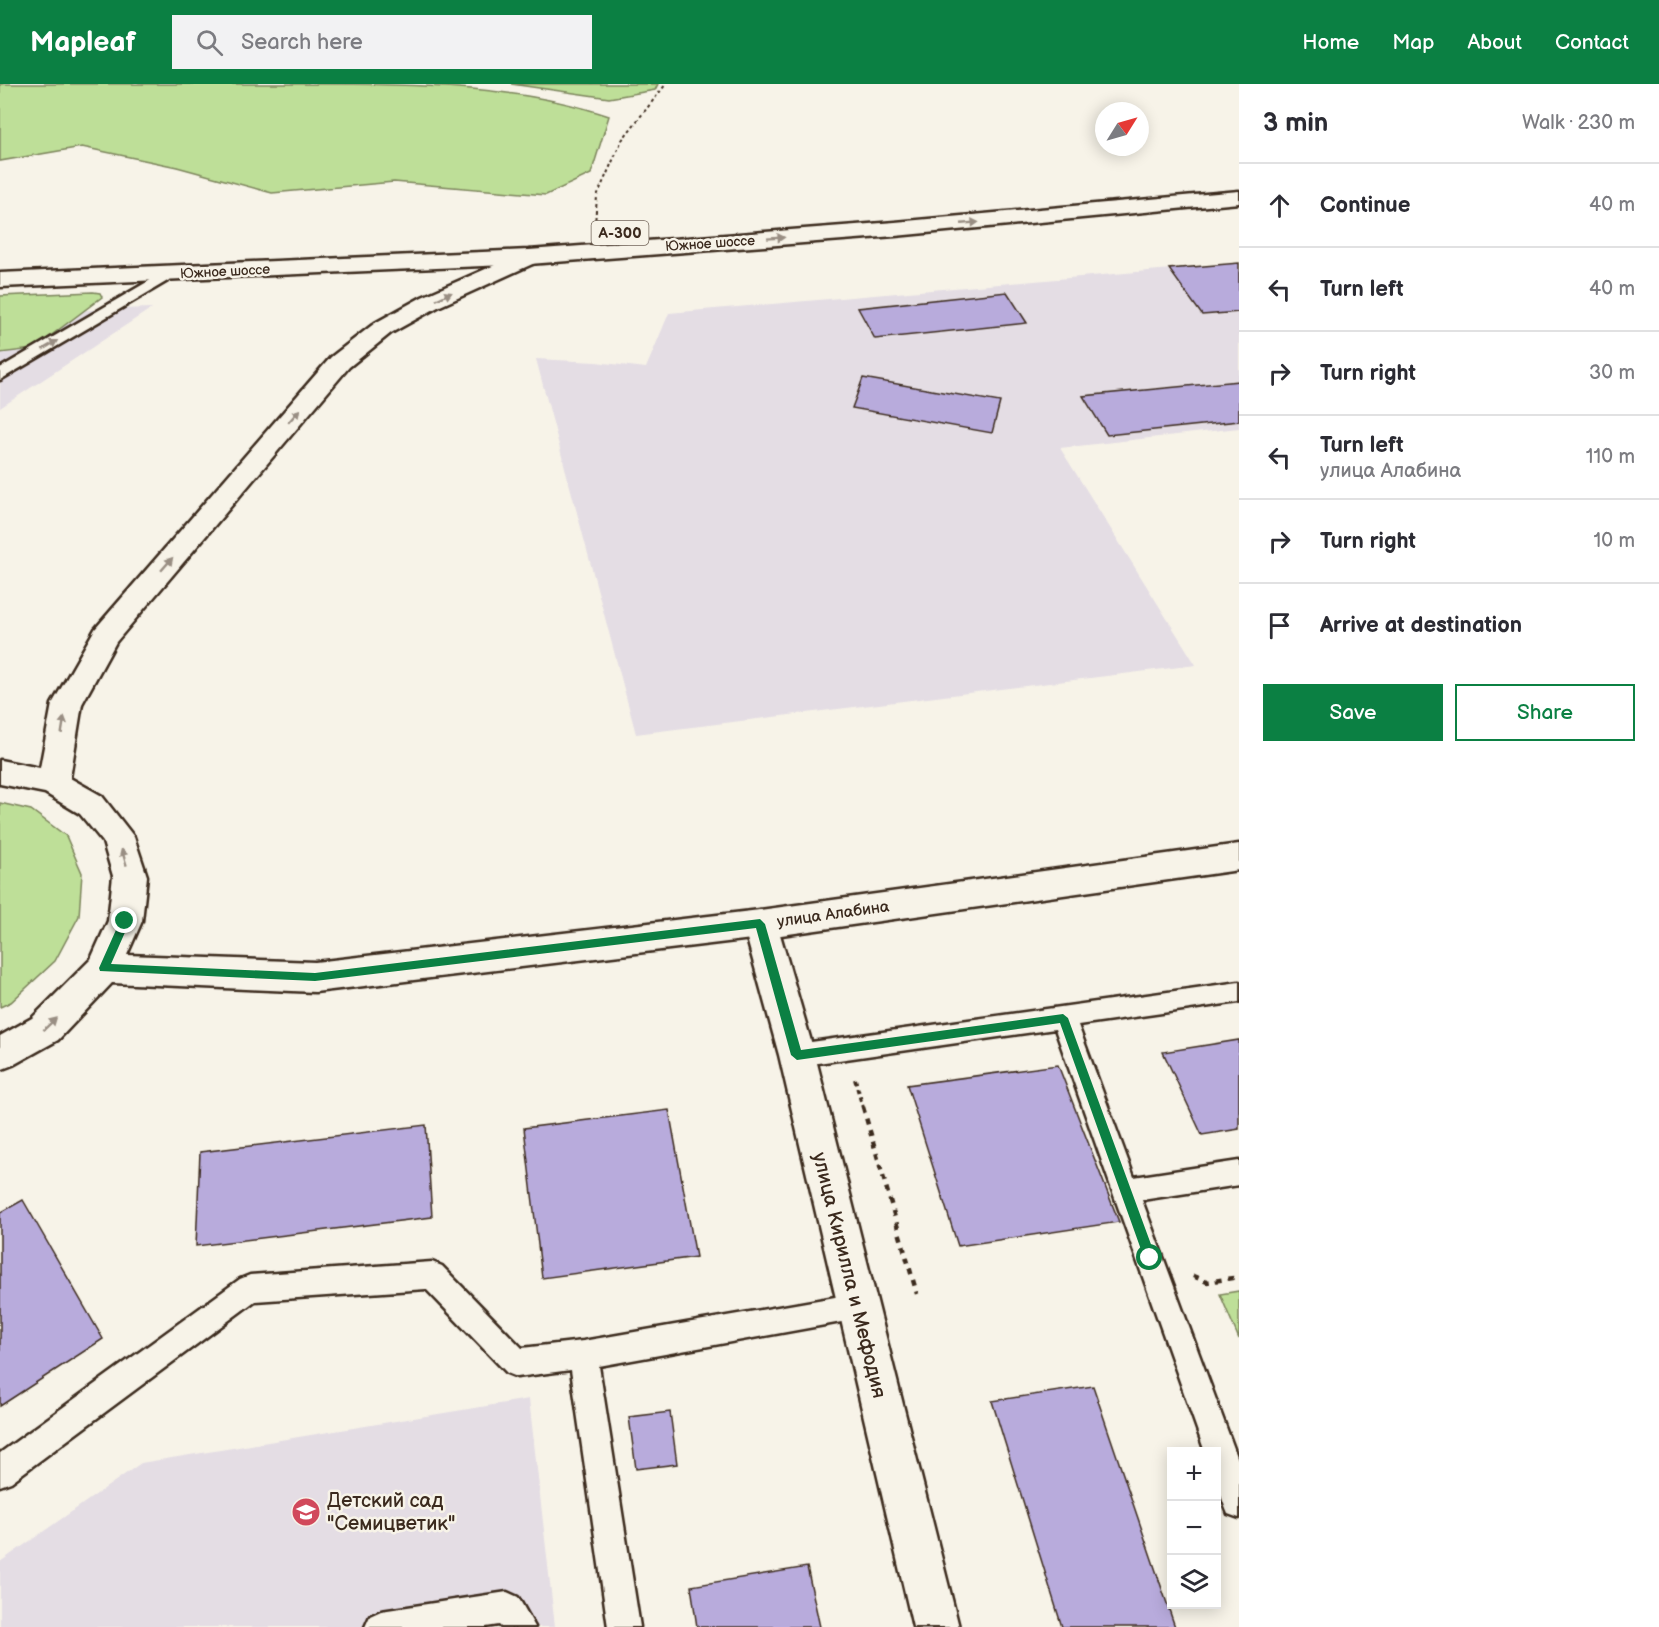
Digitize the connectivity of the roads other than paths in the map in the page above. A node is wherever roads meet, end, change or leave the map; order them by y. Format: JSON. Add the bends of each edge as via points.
{"nodes":[{"id":1,"x":1239,"y":182,"type":"edge"},
{"id":2,"x":1239,"y":197,"type":"edge"},
{"id":3,"x":529,"y":257,"type":"junction"},
{"id":4,"x":0,"y":265,"type":"edge"},
{"id":5,"x":171,"y":273,"type":"junction"},
{"id":6,"x":0,"y":280,"type":"edge"},
{"id":7,"x":0,"y":375,"type":"edge"},
{"id":8,"x":0,"y":772,"type":"edge"},
{"id":9,"x":53,"y":783,"type":"junction"},
{"id":10,"x":1239,"y":857,"type":"edge"},
{"id":11,"x":760,"y":924,"type":"junction"},
{"id":12,"x":104,"y":968,"type":"junction"},
{"id":13,"x":1239,"y":992,"type":"edge"},
{"id":14,"x":1063,"y":1018,"type":"junction"},
{"id":15,"x":0,"y":1054,"type":"edge"},
{"id":16,"x":797,"y":1055,"type":"junction"},
{"id":17,"x":1239,"y":1173,"type":"edge"},
{"id":18,"x":1126,"y":1190,"type":"junction"},
{"id":19,"x":858,"y":1306,"type":"junction"},
{"id":20,"x":584,"y":1355,"type":"junction"},
{"id":21,"x":0,"y":1471,"type":"edge"},
{"id":22,"x":1239,"y":1503,"type":"edge"},
{"id":23,"x":381,"y":1627,"type":"edge"},
{"id":24,"x":519,"y":1627,"type":"edge"},
{"id":25,"x":624,"y":1627,"type":"edge"},
{"id":26,"x":936,"y":1627,"type":"edge"}],
"edges":[{"from":1,"to":4,"type":"main road","name":"Южное шоссе","number":"А-300","via":[[918,212],[594,235]]},
{"from":3,"to":2,"type":"main road","name":"Южное шоссе","number":"А-300","one_way":true},
{"from":3,"to":5,"type":"main road","name":"Южное шоссе","number":"А-300"},
{"from":9,"to":3,"type":"main road","one_way":true,"via":[[67,704],[105,636],[340,362],[382,328]]},
{"from":5,"to":6,"type":"main road","name":"Южное шоссе","number":"А-300"},
{"from":7,"to":5,"type":"lane","one_way":true},
{"from":8,"to":9,"type":"main road"},
{"from":12,"to":9,"type":"main road","one_way":true,"via":[[125,921],[130,876],[118,837],[91,805]]},
{"from":10,"to":11,"type":"main road","name":"улица Алабина"},
{"from":11,"to":12,"type":"main road","name":"улица Алабина","via":[[315,977]]},
{"from":11,"to":16,"type":"main road","name":"улица Кирилла и Мефодия"},
{"from":15,"to":12,"type":"main road","one_way":true,"via":[[45,1029]]},
{"from":13,"to":14,"type":"lane"},
{"from":14,"to":16,"type":"lane"},
{"from":14,"to":18,"type":"lane"},
{"from":16,"to":19,"type":"main road","name":"улица Кирилла и Мефодия"},
{"from":17,"to":18,"type":"lane"},
{"from":18,"to":22,"type":"lane"},
{"from":19,"to":20,"type":"lane"},
{"from":19,"to":26,"type":"main road","name":"улица Кирилла и Мефодия"},
{"from":20,"to":21,"type":"lane","via":[[517,1363],[432,1275],[250,1287]]},
{"from":20,"to":25,"type":"lane"},
{"from":23,"to":24,"type":"lane","via":[[507,1608]]}]}
